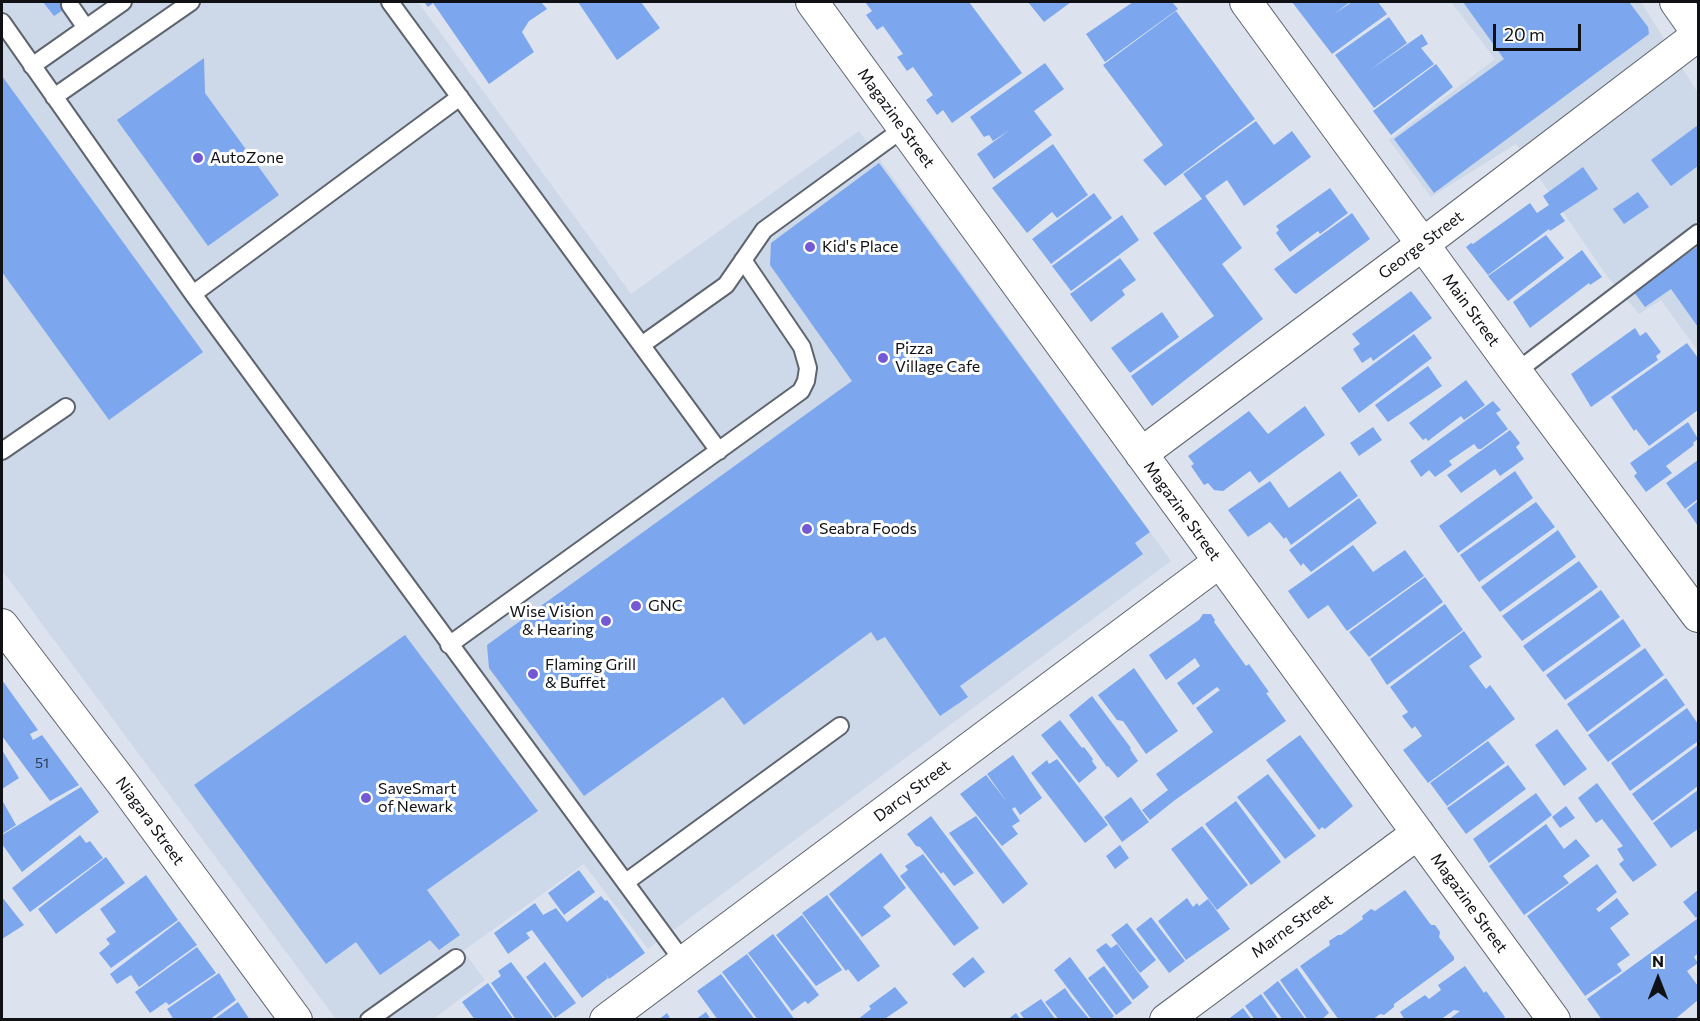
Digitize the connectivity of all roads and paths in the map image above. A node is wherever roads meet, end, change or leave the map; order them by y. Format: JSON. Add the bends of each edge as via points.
{"nodes":[{"id":1,"x":123,"y":2,"type":"edge"},
{"id":2,"x":191,"y":2,"type":"edge"},
{"id":3,"x":390,"y":2,"type":"edge"},
{"id":4,"x":812,"y":2,"type":"edge"},
{"id":5,"x":1246,"y":2,"type":"edge"},
{"id":6,"x":1676,"y":2,"type":"edge"},
{"id":7,"x":70,"y":5,"type":"dead end"},
{"id":8,"x":2,"y":22,"type":"edge"},
{"id":9,"x":86,"y":28,"type":"junction"},
{"id":10,"x":1698,"y":34,"type":"edge"},
{"id":11,"x":33,"y":66,"type":"junction"},
{"id":12,"x":54,"y":97,"type":"junction"},
{"id":13,"x":460,"y":97,"type":"junction"},
{"id":14,"x":904,"y":128,"type":"junction"},
{"id":15,"x":1698,"y":233,"type":"edge"},
{"id":16,"x":1423,"y":244,"type":"junction"},
{"id":17,"x":743,"y":260,"type":"junction"},
{"id":18,"x":193,"y":294,"type":"junction"},
{"id":19,"x":643,"y":344,"type":"junction"},
{"id":20,"x":1516,"y":372,"type":"junction"},
{"id":21,"x":66,"y":407,"type":"dead end"},
{"id":22,"x":2,"y":451,"type":"edge"},
{"id":23,"x":719,"y":451,"type":"junction"},
{"id":24,"x":1141,"y":454,"type":"junction"},
{"id":25,"x":1219,"y":562,"type":"junction"},
{"id":26,"x":1698,"y":616,"type":"edge"},
{"id":27,"x":6,"y":639,"type":"edge"},
{"id":28,"x":449,"y":645,"type":"junction"},
{"id":29,"x":840,"y":726,"type":"dead end"},
{"id":30,"x":1418,"y":833,"type":"junction"},
{"id":31,"x":626,"y":882,"type":"junction"},
{"id":32,"x":456,"y":958,"type":"dead end"},
{"id":33,"x":683,"y":961,"type":"junction"},
{"id":34,"x":296,"y":1020,"type":"edge"},
{"id":35,"x":369,"y":1020,"type":"edge"},
{"id":36,"x":606,"y":1020,"type":"edge"},
{"id":37,"x":1166,"y":1020,"type":"edge"},
{"id":38,"x":1554,"y":1020,"type":"edge"}],
"edges":[{"from":1,"to":9,"type":"lane"},
{"from":2,"to":12,"type":"lane"},
{"from":3,"to":13,"type":"lane"},
{"from":4,"to":14,"type":"street","name":"Magazine Street"},
{"from":5,"to":16,"type":"street","name":"Main Street"},
{"from":6,"to":10,"type":"street"},
{"from":7,"to":9,"type":"lane"},
{"from":8,"to":11,"type":"lane"},
{"from":9,"to":11,"type":"lane"},
{"from":10,"to":16,"type":"street","name":"George Street"},
{"from":11,"to":12,"type":"lane"},
{"from":12,"to":18,"type":"lane"},
{"from":13,"to":18,"type":"lane"},
{"from":13,"to":19,"type":"lane"},
{"from":14,"to":17,"type":"lane","via":[[764,230]]},
{"from":14,"to":24,"type":"street","name":"Magazine Street"},
{"from":15,"to":20,"type":"lane"},
{"from":16,"to":20,"type":"street","name":"Main Street"},
{"from":16,"to":24,"type":"street","name":"George Street"},
{"from":17,"to":19,"type":"lane","via":[[726,285]]},
{"from":17,"to":23,"type":"lane","via":[[802,347],[808,368],[801,391]]},
{"from":18,"to":28,"type":"lane"},
{"from":19,"to":23,"type":"lane"},
{"from":20,"to":26,"type":"street","name":"Main Street"},
{"from":21,"to":22,"type":"lane"},
{"from":23,"to":28,"type":"lane"},
{"from":24,"to":25,"type":"street","name":"Magazine Street"},
{"from":25,"to":30,"type":"street","name":"Magazine Street"},
{"from":25,"to":33,"type":"street","name":"Darcy Street"},
{"from":27,"to":34,"type":"street","name":"Niagara Street","via":[[123,784]]},
{"from":28,"to":31,"type":"lane"},
{"from":29,"to":31,"type":"lane"},
{"from":30,"to":37,"type":"street","name":"Marne Street"},
{"from":30,"to":38,"type":"street","name":"Magazine Street"},
{"from":31,"to":33,"type":"lane"},
{"from":32,"to":35,"type":"lane"},
{"from":33,"to":36,"type":"street","name":"Darcy Street"}]}
